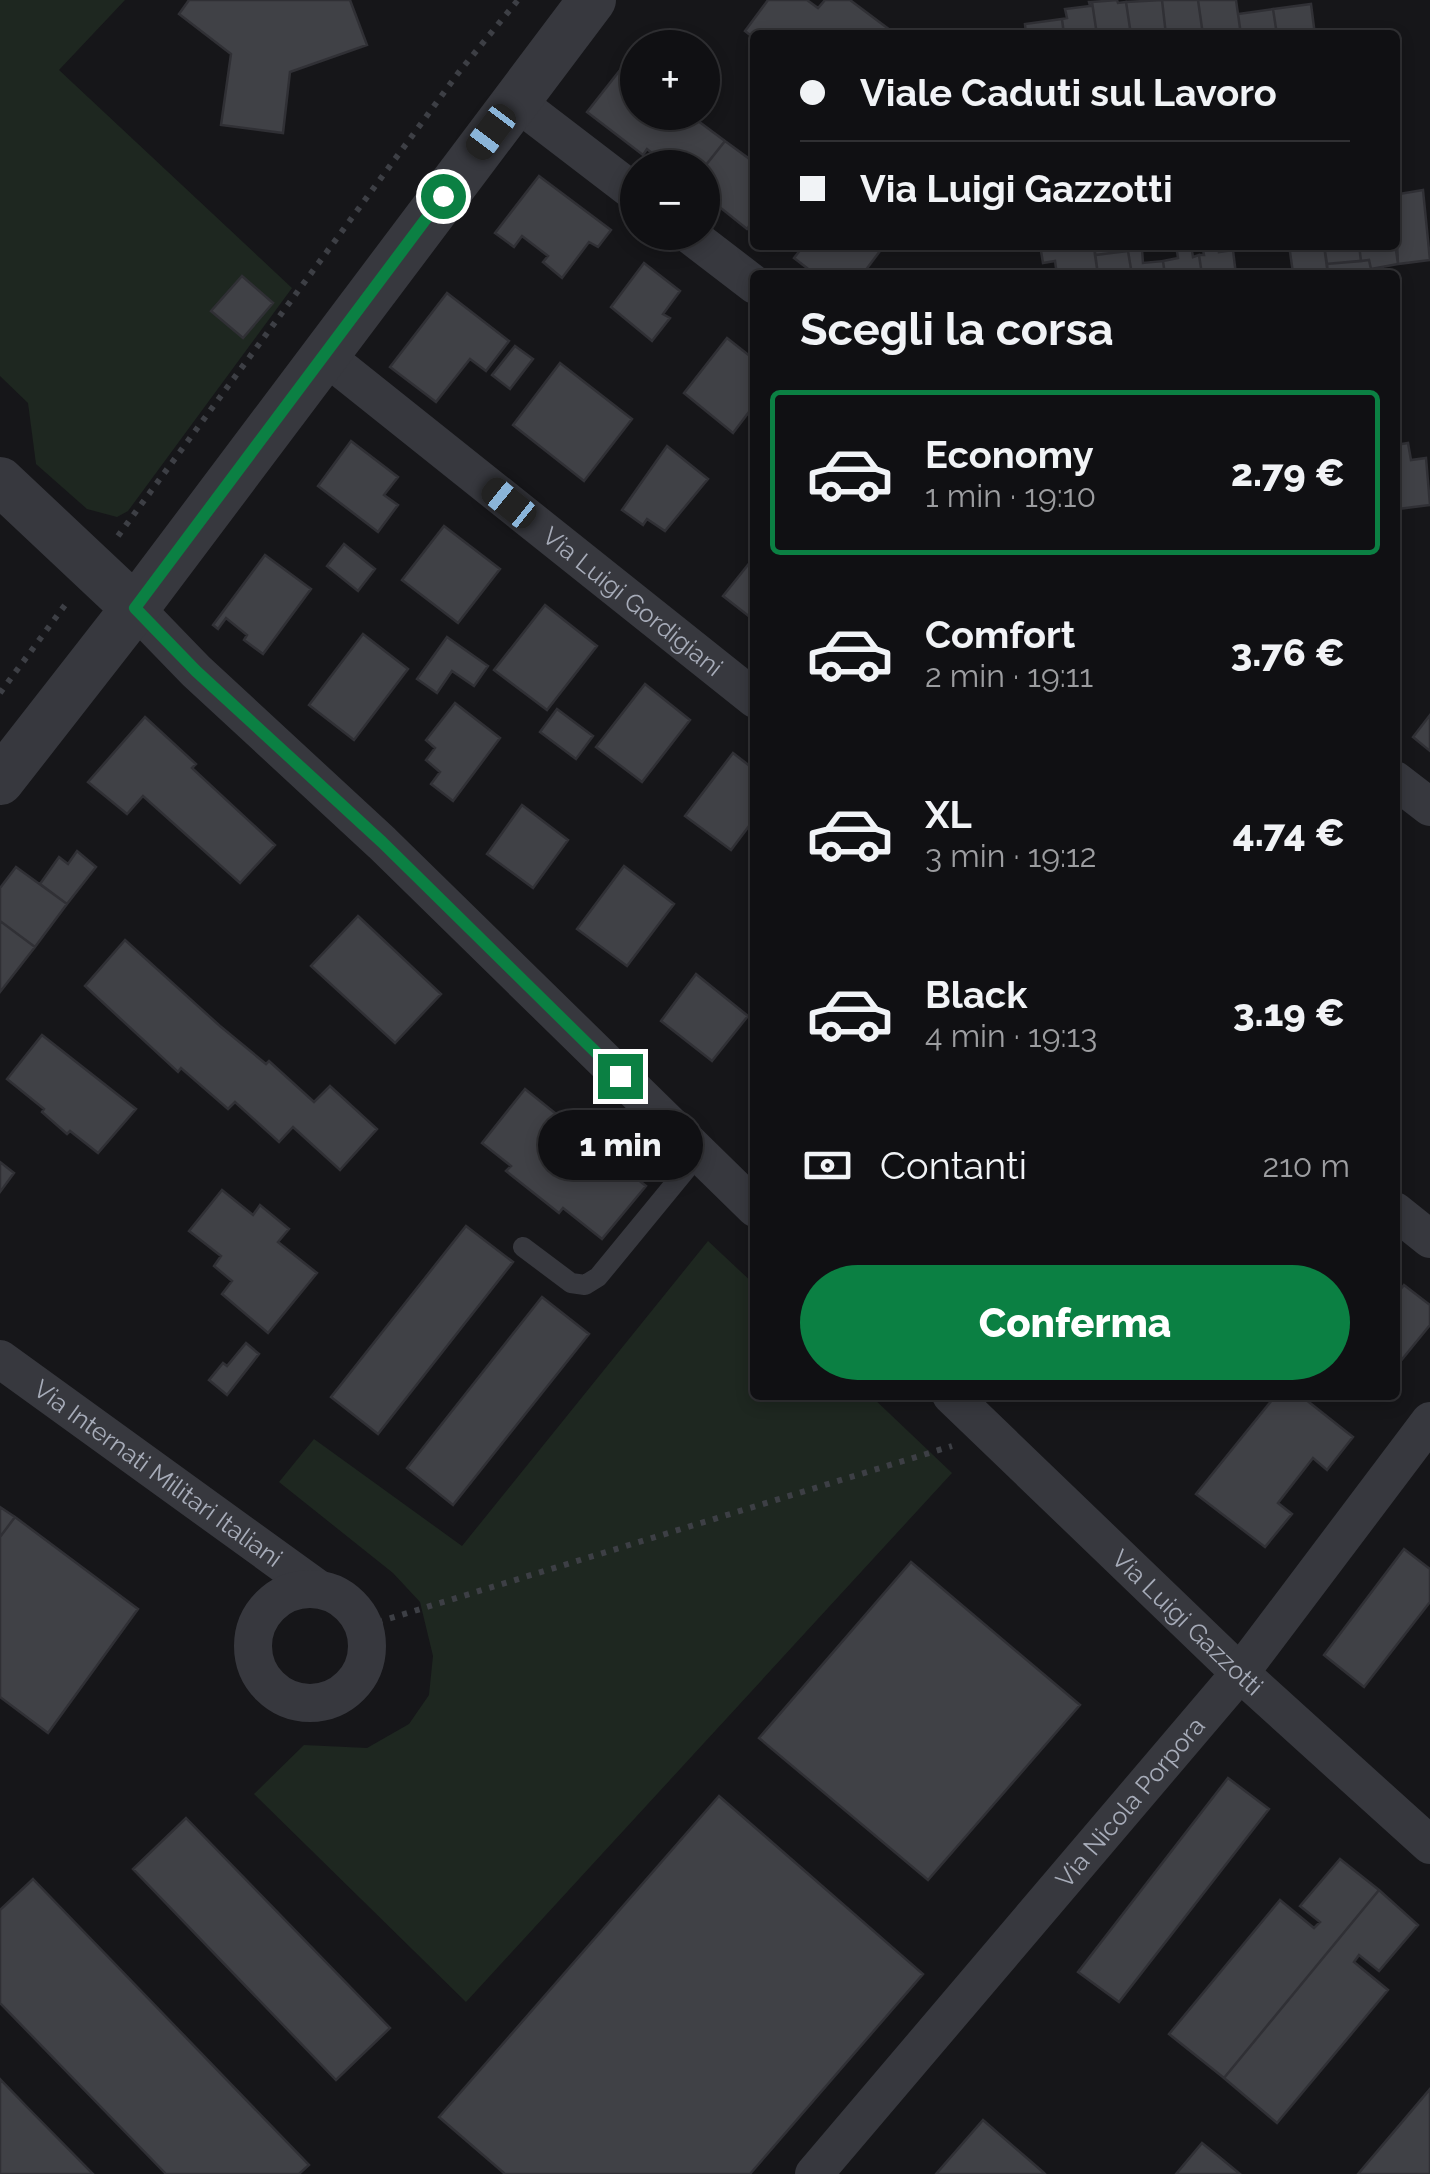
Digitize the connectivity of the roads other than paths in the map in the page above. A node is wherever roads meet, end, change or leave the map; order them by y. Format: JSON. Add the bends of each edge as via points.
{"nodes":[{"id":1,"x":592,"y":0,"type":"edge"},
{"id":2,"x":514,"y":100,"type":"junction"},
{"id":3,"x":620,"y":181,"type":"edge"},
{"id":4,"x":709,"y":250,"type":"edge"},
{"id":5,"x":750,"y":282,"type":"edge"},
{"id":6,"x":324,"y":355,"type":"junction"},
{"id":7,"x":0,"y":481,"type":"edge"},
{"id":8,"x":135,"y":608,"type":"junction"},
{"id":9,"x":750,"y":696,"type":"edge"},
{"id":10,"x":0,"y":781,"type":"edge"},
{"id":11,"x":1400,"y":784,"type":"edge"},
{"id":12,"x":1430,"y":807,"type":"edge"},
{"id":13,"x":699,"y":1154,"type":"junction"},
{"id":14,"x":750,"y":1203,"type":"edge"},
{"id":15,"x":1400,"y":1215,"type":"edge"},
{"id":16,"x":1430,"y":1239,"type":"edge"},
{"id":17,"x":523,"y":1247,"type":"dead end"},
{"id":18,"x":0,"y":1359,"type":"edge"},
{"id":19,"x":956,"y":1400,"type":"edge"},
{"id":20,"x":1430,"y":1421,"type":"edge"},
{"id":21,"x":318,"y":1589,"type":"junction"},
{"id":22,"x":1240,"y":1673,"type":"junction"},
{"id":23,"x":1430,"y":1844,"type":"edge"},
{"id":24,"x":814,"y":2174,"type":"edge"}],
"edges":[{"from":1,"to":2,"type":"street"},
{"from":2,"to":3,"type":"street"},
{"from":2,"to":6,"type":"street"},
{"from":4,"to":5,"type":"street"},
{"from":6,"to":8,"type":"street"},
{"from":6,"to":9,"type":"street","name":"Via Luigi Gordigiani"},
{"from":7,"to":8,"type":"street"},
{"from":8,"to":10,"type":"street"},
{"from":8,"to":13,"type":"street"},
{"from":11,"to":12,"type":"street"},
{"from":13,"to":14,"type":"street"},
{"from":13,"to":17,"type":"lane","via":[[584,1285]]},
{"from":15,"to":16,"type":"street"},
{"from":18,"to":21,"type":"street","name":"Via Internati Militari Italiani"},
{"from":19,"to":22,"type":"street","name":"Via Luigi Gazzotti"},
{"from":20,"to":22,"type":"street","name":"Via Nicola Porpora"},
{"from":21,"to":21,"type":"street","name":"Via Internati Militari Italiani","via":[[342,1597],[365,1626],[366,1665],[329,1702],[300,1704],[268,1687],[256,1667],[252,1637],[266,1608],[285,1594]]},
{"from":22,"to":23,"type":"street","name":"Via Luigi Gazzotti"},
{"from":22,"to":24,"type":"street","name":"Via Nicola Porpora"}]}
